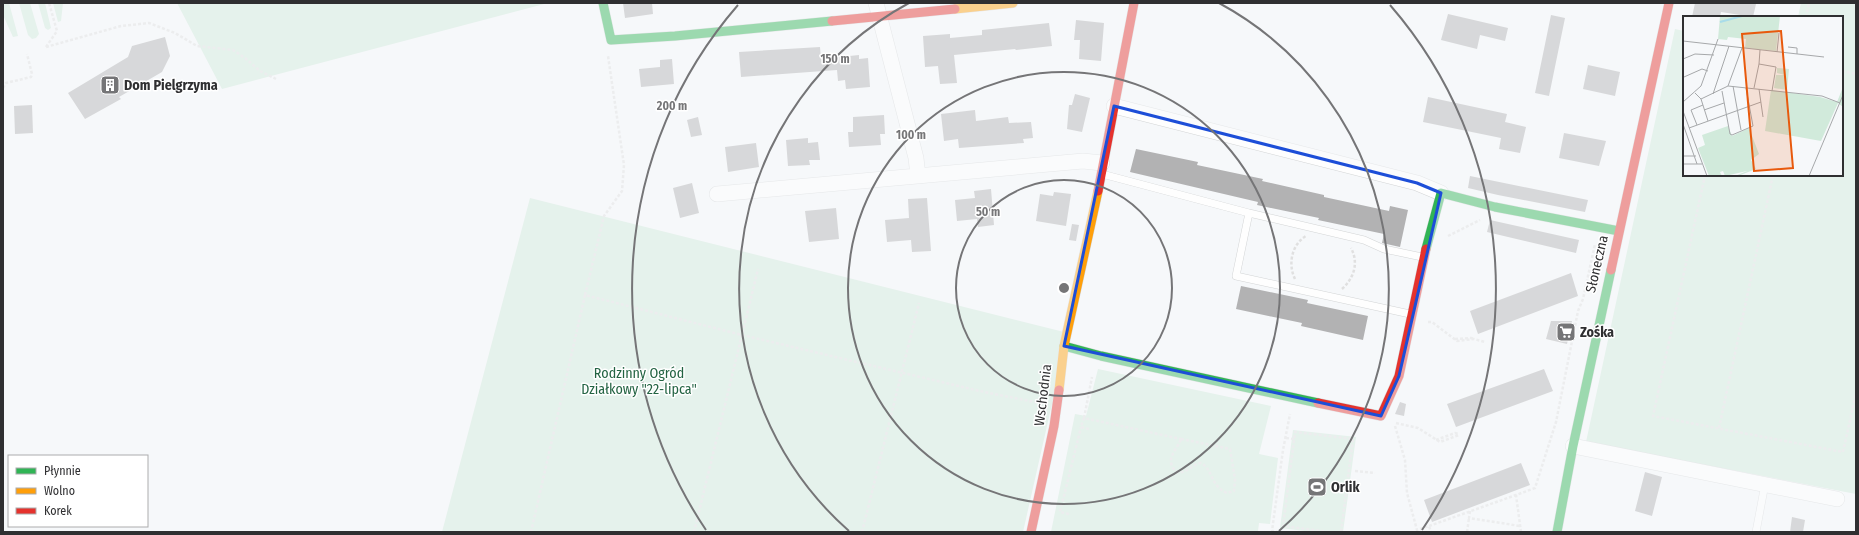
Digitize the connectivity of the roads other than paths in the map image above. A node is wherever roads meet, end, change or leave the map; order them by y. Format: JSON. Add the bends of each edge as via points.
{"nodes":[{"id":1,"x":602,"y":3,"type":"edge"},
{"id":2,"x":1013,"y":3,"type":"edge"},
{"id":3,"x":1134,"y":3,"type":"edge"},
{"id":4,"x":1669,"y":3,"type":"edge"},
{"id":5,"x":877,"y":9,"type":"edge"},
{"id":6,"x":1114,"y":106,"type":"junction"},
{"id":7,"x":1101,"y":169,"type":"junction"},
{"id":8,"x":918,"y":176,"type":"junction"},
{"id":9,"x":1441,"y":193,"type":"junction"},
{"id":10,"x":717,"y":194,"type":"dead end"},
{"id":11,"x":1249,"y":213,"type":"junction"},
{"id":12,"x":1619,"y":231,"type":"junction"},
{"id":13,"x":1424,"y":258,"type":"junction"},
{"id":14,"x":1412,"y":316,"type":"junction"},
{"id":15,"x":1064,"y":346,"type":"junction"},
{"id":16,"x":1573,"y":446,"type":"junction"},
{"id":17,"x":1765,"y":484,"type":"junction"},
{"id":18,"x":1837,"y":499,"type":"dead end"},
{"id":19,"x":1031,"y":532,"type":"edge"},
{"id":20,"x":1557,"y":532,"type":"edge"},
{"id":21,"x":1756,"y":532,"type":"edge"}],
"edges":[{"from":1,"to":5,"type":"street","via":[[611,40],[683,36]]},
{"from":2,"to":5,"type":"street"},
{"from":3,"to":6,"type":"street","name":"Wschodnia"},
{"from":4,"to":12,"type":"street","name":"Słoneczna"},
{"from":5,"to":8,"type":"street","via":[[916,158]]},
{"from":6,"to":7,"type":"street","name":"Wschodnia"},
{"from":6,"to":9,"type":"street","via":[[1417,183]]},
{"from":7,"to":8,"type":"street","via":[[1083,162]]},
{"from":7,"to":11,"type":"lane"},
{"from":7,"to":15,"type":"street","name":"Wschodnia","via":[[1088,241]]},
{"from":8,"to":10,"type":"street"},
{"from":9,"to":12,"type":"street","via":[[1495,208]]},
{"from":9,"to":13,"type":"street"},
{"from":11,"to":13,"type":"lane","via":[[1364,240],[1384,249]]},
{"from":11,"to":14,"type":"lane","via":[[1236,276]]},
{"from":12,"to":16,"type":"street","name":"Słoneczna"},
{"from":13,"to":14,"type":"street"},
{"from":14,"to":15,"type":"street","via":[[1399,376],[1381,416],[1127,362]]},
{"from":15,"to":19,"type":"street","name":"Wschodnia","via":[[1054,426]]},
{"from":16,"to":17,"type":"street"},
{"from":16,"to":20,"type":"street","name":"Słoneczna"},
{"from":17,"to":18,"type":"street"},
{"from":17,"to":21,"type":"lane"}]}
